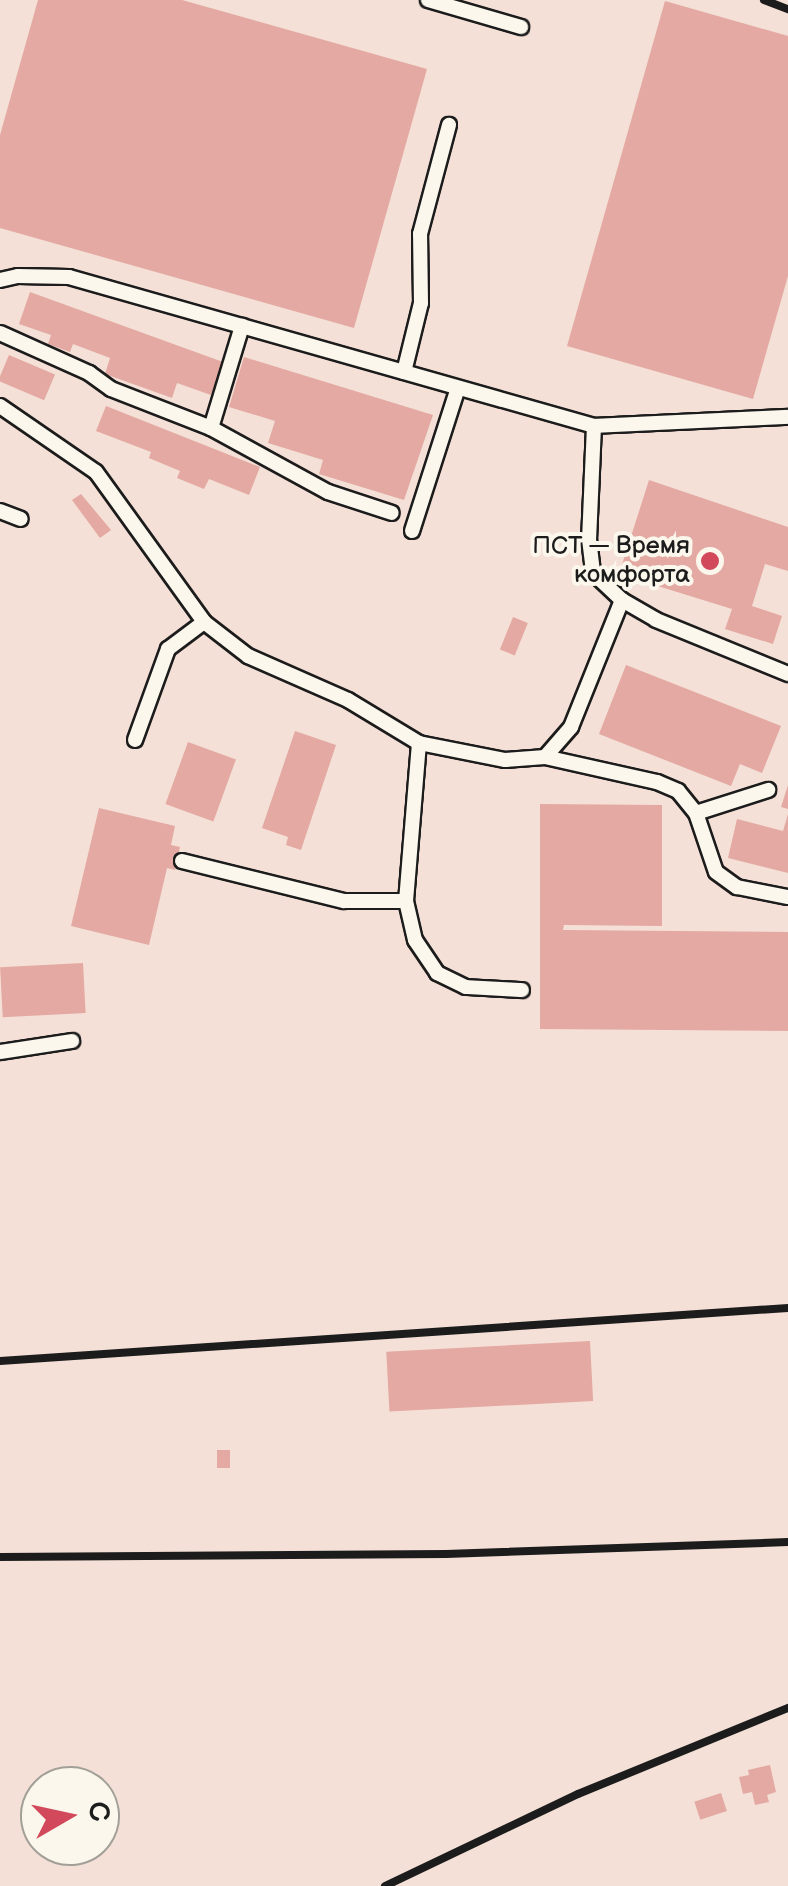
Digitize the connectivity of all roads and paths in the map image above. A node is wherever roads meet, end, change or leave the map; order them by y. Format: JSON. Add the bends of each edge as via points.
{"nodes":[{"id":1,"x":428,"y":0,"type":"edge"},
{"id":2,"x":521,"y":26,"type":"dead end"},
{"id":3,"x":449,"y":125,"type":"dead end"},
{"id":4,"x":0,"y":280,"type":"edge"},
{"id":5,"x":242,"y":326,"type":"junction"},
{"id":6,"x":0,"y":333,"type":"edge"},
{"id":7,"x":404,"y":372,"type":"junction"},
{"id":8,"x":458,"y":388,"type":"junction"},
{"id":9,"x":0,"y":406,"type":"edge"},
{"id":10,"x":788,"y":417,"type":"edge"},
{"id":11,"x":594,"y":426,"type":"junction"},
{"id":12,"x":211,"y":428,"type":"junction"},
{"id":13,"x":0,"y":512,"type":"edge"},
{"id":14,"x":392,"y":512,"type":"dead end"},
{"id":15,"x":21,"y":519,"type":"dead end"},
{"id":16,"x":412,"y":531,"type":"dead end"},
{"id":17,"x":622,"y":600,"type":"junction"},
{"id":18,"x":204,"y":622,"type":"junction"},
{"id":19,"x":788,"y":674,"type":"edge"},
{"id":20,"x":135,"y":740,"type":"dead end"},
{"id":21,"x":419,"y":743,"type":"junction"},
{"id":22,"x":545,"y":757,"type":"junction"},
{"id":23,"x":768,"y":790,"type":"dead end"},
{"id":24,"x":696,"y":812,"type":"junction"},
{"id":25,"x":182,"y":861,"type":"dead end"},
{"id":26,"x":788,"y":897,"type":"edge"},
{"id":27,"x":406,"y":901,"type":"junction"},
{"id":28,"x":522,"y":990,"type":"dead end"},
{"id":29,"x":72,"y":1041,"type":"dead end"},
{"id":30,"x":0,"y":1052,"type":"edge"}],
"edges":[{"from":1,"to":2,"type":"lane"},
{"from":3,"to":7,"type":"lane","via":[[420,234],[421,302]]},
{"from":4,"to":5,"type":"lane","via":[[68,277]]},
{"from":5,"to":7,"type":"lane"},
{"from":5,"to":12,"type":"lane"},
{"from":6,"to":12,"type":"lane","via":[[111,389]]},
{"from":7,"to":8,"type":"lane"},
{"from":8,"to":11,"type":"lane"},
{"from":8,"to":16,"type":"lane"},
{"from":9,"to":18,"type":"lane","via":[[96,472]]},
{"from":10,"to":11,"type":"lane"},
{"from":11,"to":17,"type":"lane","via":[[588,539],[594,573]]},
{"from":12,"to":14,"type":"lane","via":[[328,492]]},
{"from":13,"to":15,"type":"lane"},
{"from":17,"to":19,"type":"lane"},
{"from":17,"to":22,"type":"lane","via":[[571,727]]},
{"from":18,"to":20,"type":"lane","via":[[168,649]]},
{"from":18,"to":21,"type":"lane","via":[[248,656],[348,700]]},
{"from":21,"to":22,"type":"lane","via":[[505,760]]},
{"from":21,"to":27,"type":"lane"},
{"from":22,"to":24,"type":"lane","via":[[656,782],[678,791]]},
{"from":23,"to":24,"type":"lane"},
{"from":24,"to":26,"type":"lane","via":[[716,872],[737,887]]},
{"from":25,"to":27,"type":"lane","via":[[344,900]]},
{"from":27,"to":28,"type":"lane","via":[[416,940],[437,972],[466,987]]},
{"from":29,"to":30,"type":"lane"}]}
